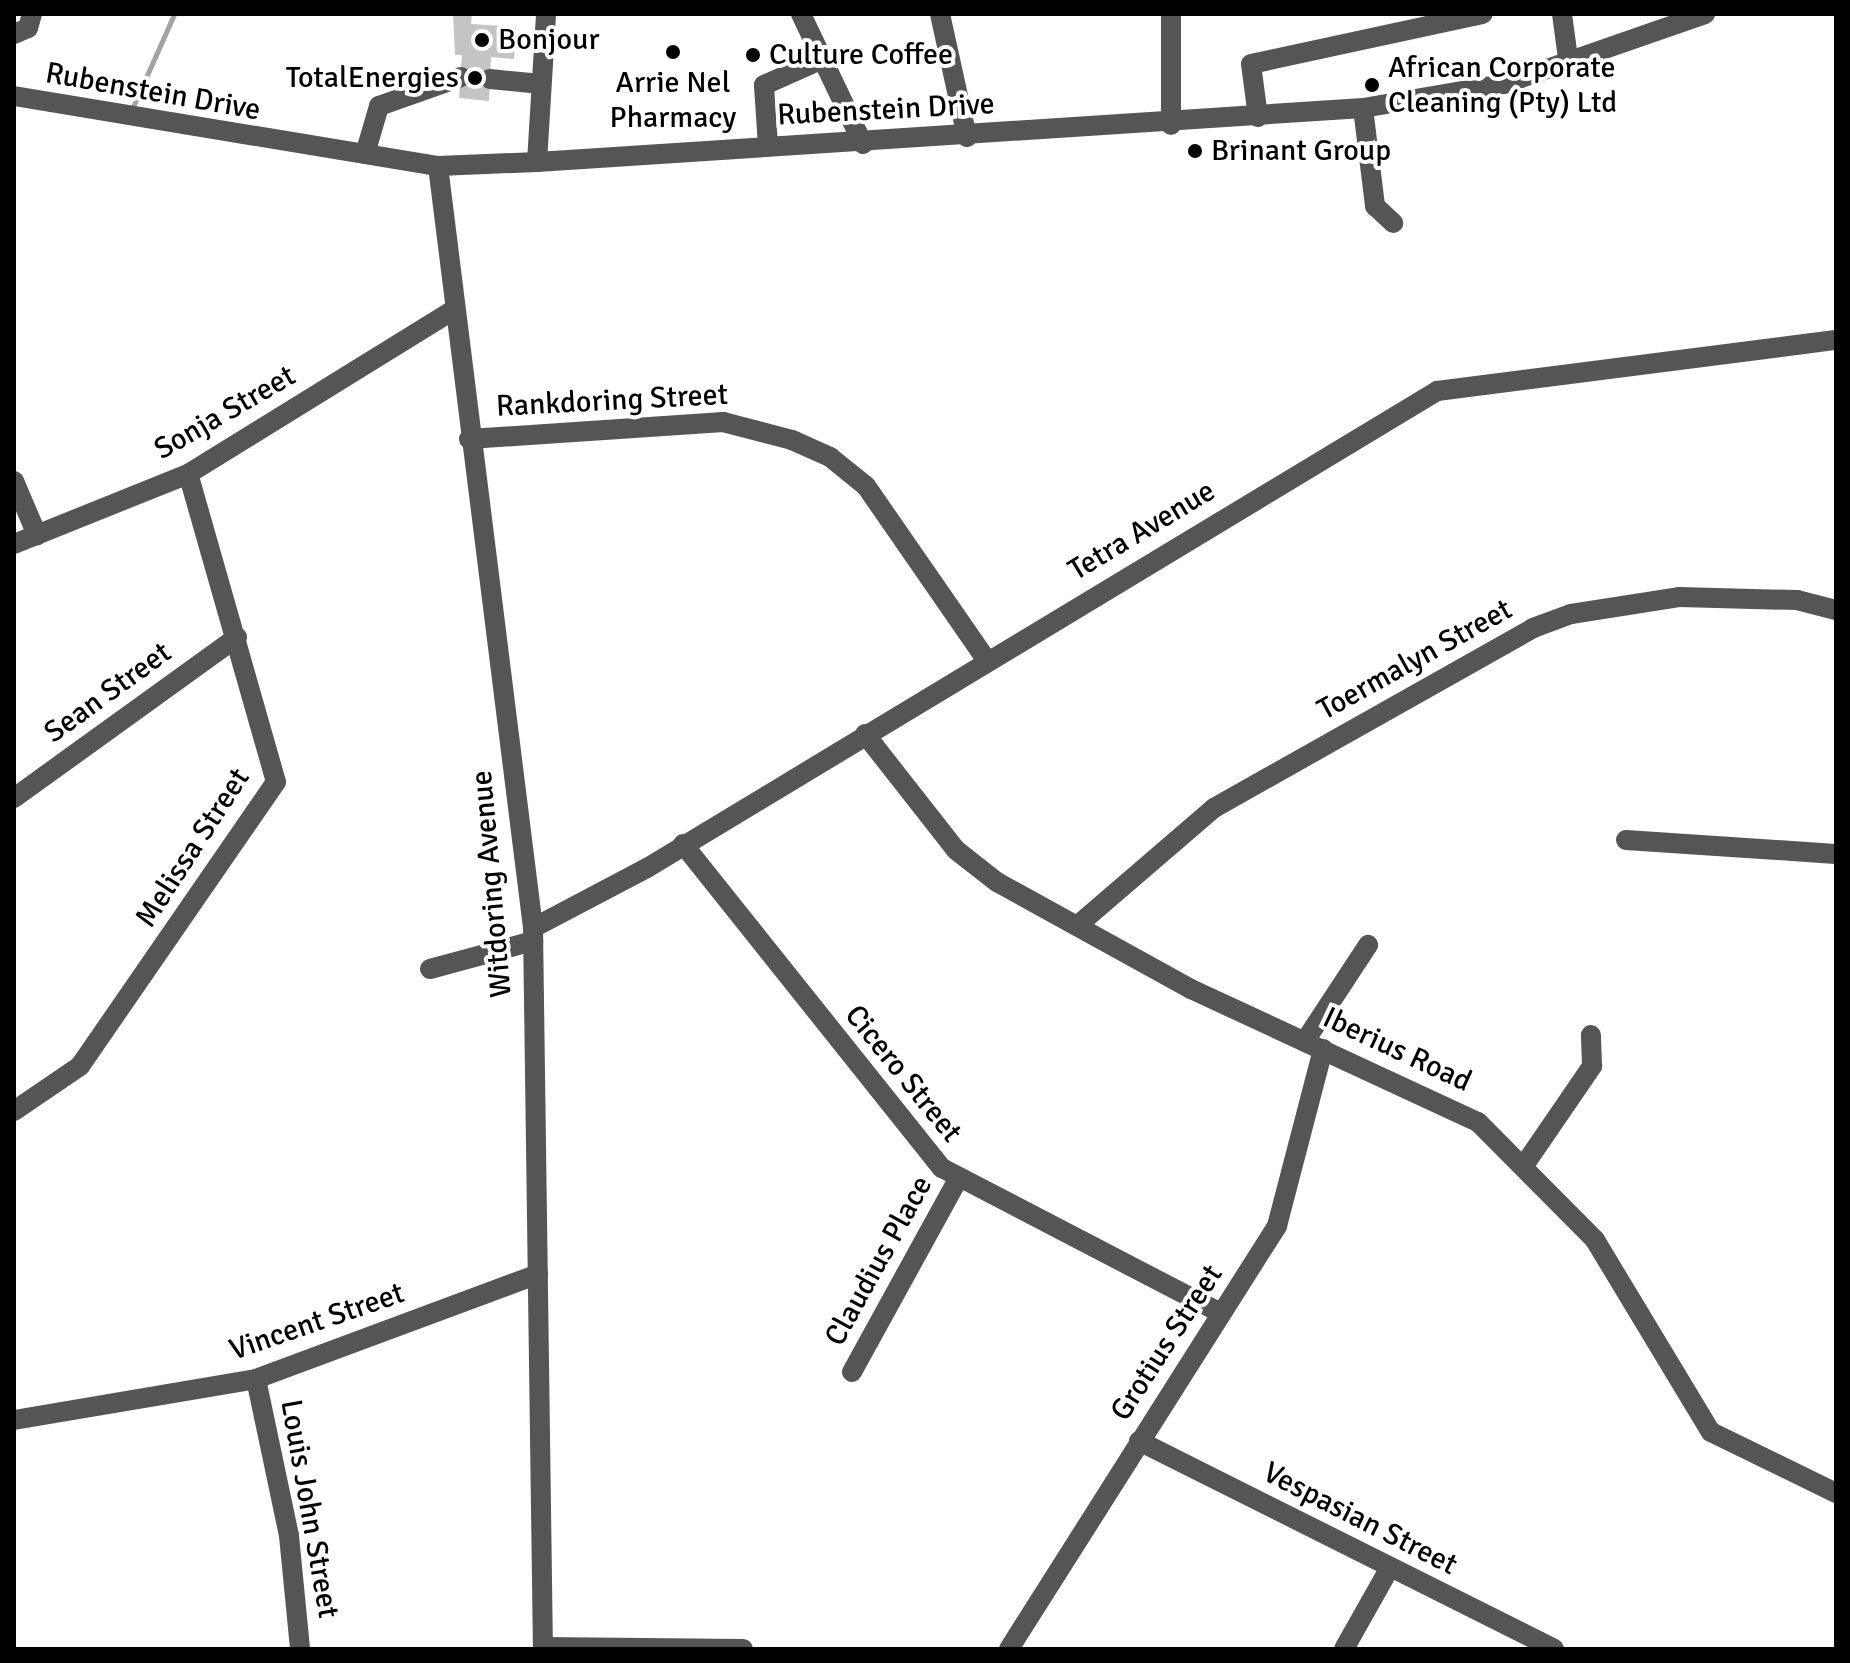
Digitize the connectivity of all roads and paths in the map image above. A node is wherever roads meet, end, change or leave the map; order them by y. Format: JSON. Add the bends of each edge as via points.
{"nodes":[{"id":1,"x":32,"y":14,"type":"edge"},
{"id":2,"x":546,"y":14,"type":"edge"},
{"id":3,"x":801,"y":14,"type":"edge"},
{"id":4,"x":940,"y":14,"type":"edge"},
{"id":5,"x":1171,"y":14,"type":"edge"},
{"id":6,"x":1483,"y":14,"type":"edge"},
{"id":7,"x":1562,"y":14,"type":"edge"},
{"id":8,"x":1705,"y":14,"type":"edge"},
{"id":9,"x":14,"y":34,"type":"edge"},
{"id":10,"x":825,"y":58,"type":"junction"},
{"id":11,"x":1569,"y":66,"type":"junction"},
{"id":12,"x":461,"y":77,"type":"dead end"},
{"id":13,"x":490,"y":79,"type":"dead end"},
{"id":14,"x":541,"y":84,"type":"junction"},
{"id":15,"x":14,"y":96,"type":"edge"},
{"id":16,"x":1363,"y":108,"type":"junction"},
{"id":17,"x":1258,"y":117,"type":"junction"},
{"id":18,"x":1171,"y":125,"type":"junction"},
{"id":19,"x":967,"y":137,"type":"junction"},
{"id":20,"x":863,"y":144,"type":"junction"},
{"id":21,"x":768,"y":146,"type":"junction"},
{"id":22,"x":365,"y":154,"type":"junction"},
{"id":23,"x":537,"y":162,"type":"junction"},
{"id":24,"x":438,"y":166,"type":"junction"},
{"id":25,"x":1393,"y":223,"type":"dead end"},
{"id":26,"x":454,"y":310,"type":"junction"},
{"id":27,"x":1836,"y":340,"type":"edge"},
{"id":28,"x":469,"y":439,"type":"junction"},
{"id":29,"x":188,"y":474,"type":"junction"},
{"id":30,"x":14,"y":481,"type":"edge"},
{"id":31,"x":37,"y":535,"type":"junction"},
{"id":32,"x":14,"y":544,"type":"edge"},
{"id":33,"x":1836,"y":610,"type":"edge"},
{"id":34,"x":237,"y":637,"type":"junction"},
{"id":35,"x":986,"y":659,"type":"junction"},
{"id":36,"x":865,"y":734,"type":"junction"},
{"id":37,"x":14,"y":798,"type":"edge"},
{"id":38,"x":1626,"y":840,"type":"dead end"},
{"id":39,"x":683,"y":844,"type":"junction"},
{"id":40,"x":1836,"y":854,"type":"edge"},
{"id":41,"x":1078,"y":925,"type":"junction"},
{"id":42,"x":533,"y":934,"type":"junction"},
{"id":43,"x":1368,"y":945,"type":"dead end"},
{"id":44,"x":430,"y":969,"type":"dead end"},
{"id":45,"x":1591,"y":1035,"type":"dead end"},
{"id":46,"x":1314,"y":1045,"type":"junction"},
{"id":47,"x":14,"y":1111,"type":"edge"},
{"id":48,"x":1525,"y":1164,"type":"junction"},
{"id":49,"x":958,"y":1179,"type":"junction"},
{"id":50,"x":538,"y":1274,"type":"junction"},
{"id":51,"x":1221,"y":1313,"type":"junction"},
{"id":52,"x":852,"y":1372,"type":"dead end"},
{"id":53,"x":256,"y":1379,"type":"junction"},
{"id":54,"x":14,"y":1420,"type":"edge"},
{"id":55,"x":1139,"y":1441,"type":"junction"},
{"id":56,"x":1836,"y":1493,"type":"edge"},
{"id":57,"x":1389,"y":1569,"type":"junction"},
{"id":58,"x":543,"y":1648,"type":"edge"},
{"id":59,"x":300,"y":1649,"type":"edge"},
{"id":60,"x":743,"y":1649,"type":"edge"},
{"id":61,"x":1009,"y":1649,"type":"edge"},
{"id":62,"x":1344,"y":1649,"type":"edge"},
{"id":63,"x":1554,"y":1649,"type":"edge"}],
"edges":[{"from":1,"to":9,"type":"street","via":[[28,28]]},
{"from":2,"to":14,"type":"street"},
{"from":3,"to":10,"type":"street"},
{"from":4,"to":19,"type":"street"},
{"from":5,"to":18,"type":"street"},
{"from":6,"to":17,"type":"street","via":[[1251,64]]},
{"from":7,"to":11,"type":"street"},
{"from":8,"to":11,"type":"street","name":"Rubenstein Drive"},
{"from":10,"to":20,"type":"street"},
{"from":10,"to":21,"type":"street","via":[[764,85]]},
{"from":11,"to":16,"type":"street","name":"Rubenstein Drive"},
{"from":12,"to":22,"type":"street","via":[[379,106]]},
{"from":13,"to":14,"type":"street"},
{"from":14,"to":23,"type":"street"},
{"from":15,"to":22,"type":"street","name":"Rubenstein Drive"},
{"from":16,"to":17,"type":"street","name":"Rubenstein Drive"},
{"from":16,"to":25,"type":"street","via":[[1375,206]]},
{"from":17,"to":18,"type":"street","name":"Rubenstein Drive"},
{"from":18,"to":19,"type":"street","name":"Rubenstein Drive"},
{"from":19,"to":20,"type":"street","name":"Rubenstein Drive"},
{"from":20,"to":21,"type":"street","name":"Rubenstein Drive"},
{"from":21,"to":23,"type":"street","name":"Rubenstein Drive"},
{"from":22,"to":24,"type":"street","name":"Rubenstein Drive"},
{"from":23,"to":24,"type":"street","name":"Rubenstein Drive"},
{"from":24,"to":26,"type":"street","name":"Witdoring Avenue"},
{"from":26,"to":28,"type":"street","name":"Witdoring Avenue"},
{"from":26,"to":29,"type":"street","name":"Sonja Street"},
{"from":27,"to":35,"type":"street","name":"Tetra Avenue","via":[[1437,391]]},
{"from":28,"to":35,"type":"street","name":"Rankdoring Street","via":[[723,422],[792,440],[830,457],[866,486]]},
{"from":28,"to":42,"type":"street","name":"Witdoring Avenue"},
{"from":29,"to":31,"type":"street","name":"Sonja Street"},
{"from":29,"to":34,"type":"street","name":"Melissa Street"},
{"from":30,"to":31,"type":"street"},
{"from":31,"to":32,"type":"street","name":"Sonja Street"},
{"from":33,"to":41,"type":"street","name":"Toermalyn Street","via":[[1797,600],[1679,597],[1571,614],[1533,628],[1476,654],[1214,808]]},
{"from":34,"to":37,"type":"street","name":"Sean Street"},
{"from":34,"to":47,"type":"street","name":"Melissa Street","via":[[276,770],[270,796],[80,1066]]},
{"from":35,"to":36,"type":"street","name":"Tetra Avenue"},
{"from":36,"to":39,"type":"street","name":"Tetra Avenue"},
{"from":36,"to":41,"type":"street","name":"Iberius Road","via":[[965,858]]},
{"from":38,"to":40,"type":"street"},
{"from":39,"to":42,"type":"street","name":"Tetra Avenue"},
{"from":39,"to":49,"type":"street","name":"Cicero Street","via":[[906,1131]]},
{"from":41,"to":46,"type":"street","name":"Iberius Road"},
{"from":42,"to":44,"type":"street","name":"Tetra Avenue"},
{"from":42,"to":50,"type":"street","name":"Witdoring Avenue"},
{"from":43,"to":46,"type":"street","name":"Grotius Street"},
{"from":45,"to":48,"type":"street","via":[[1592,1066]]},
{"from":46,"to":48,"type":"street","name":"Iberius Road","via":[[1456,1107]]},
{"from":46,"to":51,"type":"street","name":"Grotius Street","via":[[1284,1212]]},
{"from":48,"to":56,"type":"street","name":"Iberius Road","via":[[1595,1240],[1711,1432]]},
{"from":49,"to":51,"type":"street","name":"Cicero Street"},
{"from":49,"to":52,"type":"street","name":"Claudius Place"},
{"from":50,"to":53,"type":"street","name":"Vincent Street"},
{"from":50,"to":58,"type":"street","name":"Witdoring Avenue"},
{"from":51,"to":55,"type":"street","name":"Grotius Street"},
{"from":53,"to":54,"type":"street","name":"Vincent Street"},
{"from":53,"to":59,"type":"street","name":"Louis John Street","via":[[289,1536]]},
{"from":55,"to":57,"type":"street","name":"Vespasian Street"},
{"from":55,"to":61,"type":"street","name":"Grotius Street"},
{"from":57,"to":62,"type":"street"},
{"from":57,"to":63,"type":"street","name":"Vespasian Street"},
{"from":58,"to":60,"type":"street"}]}
